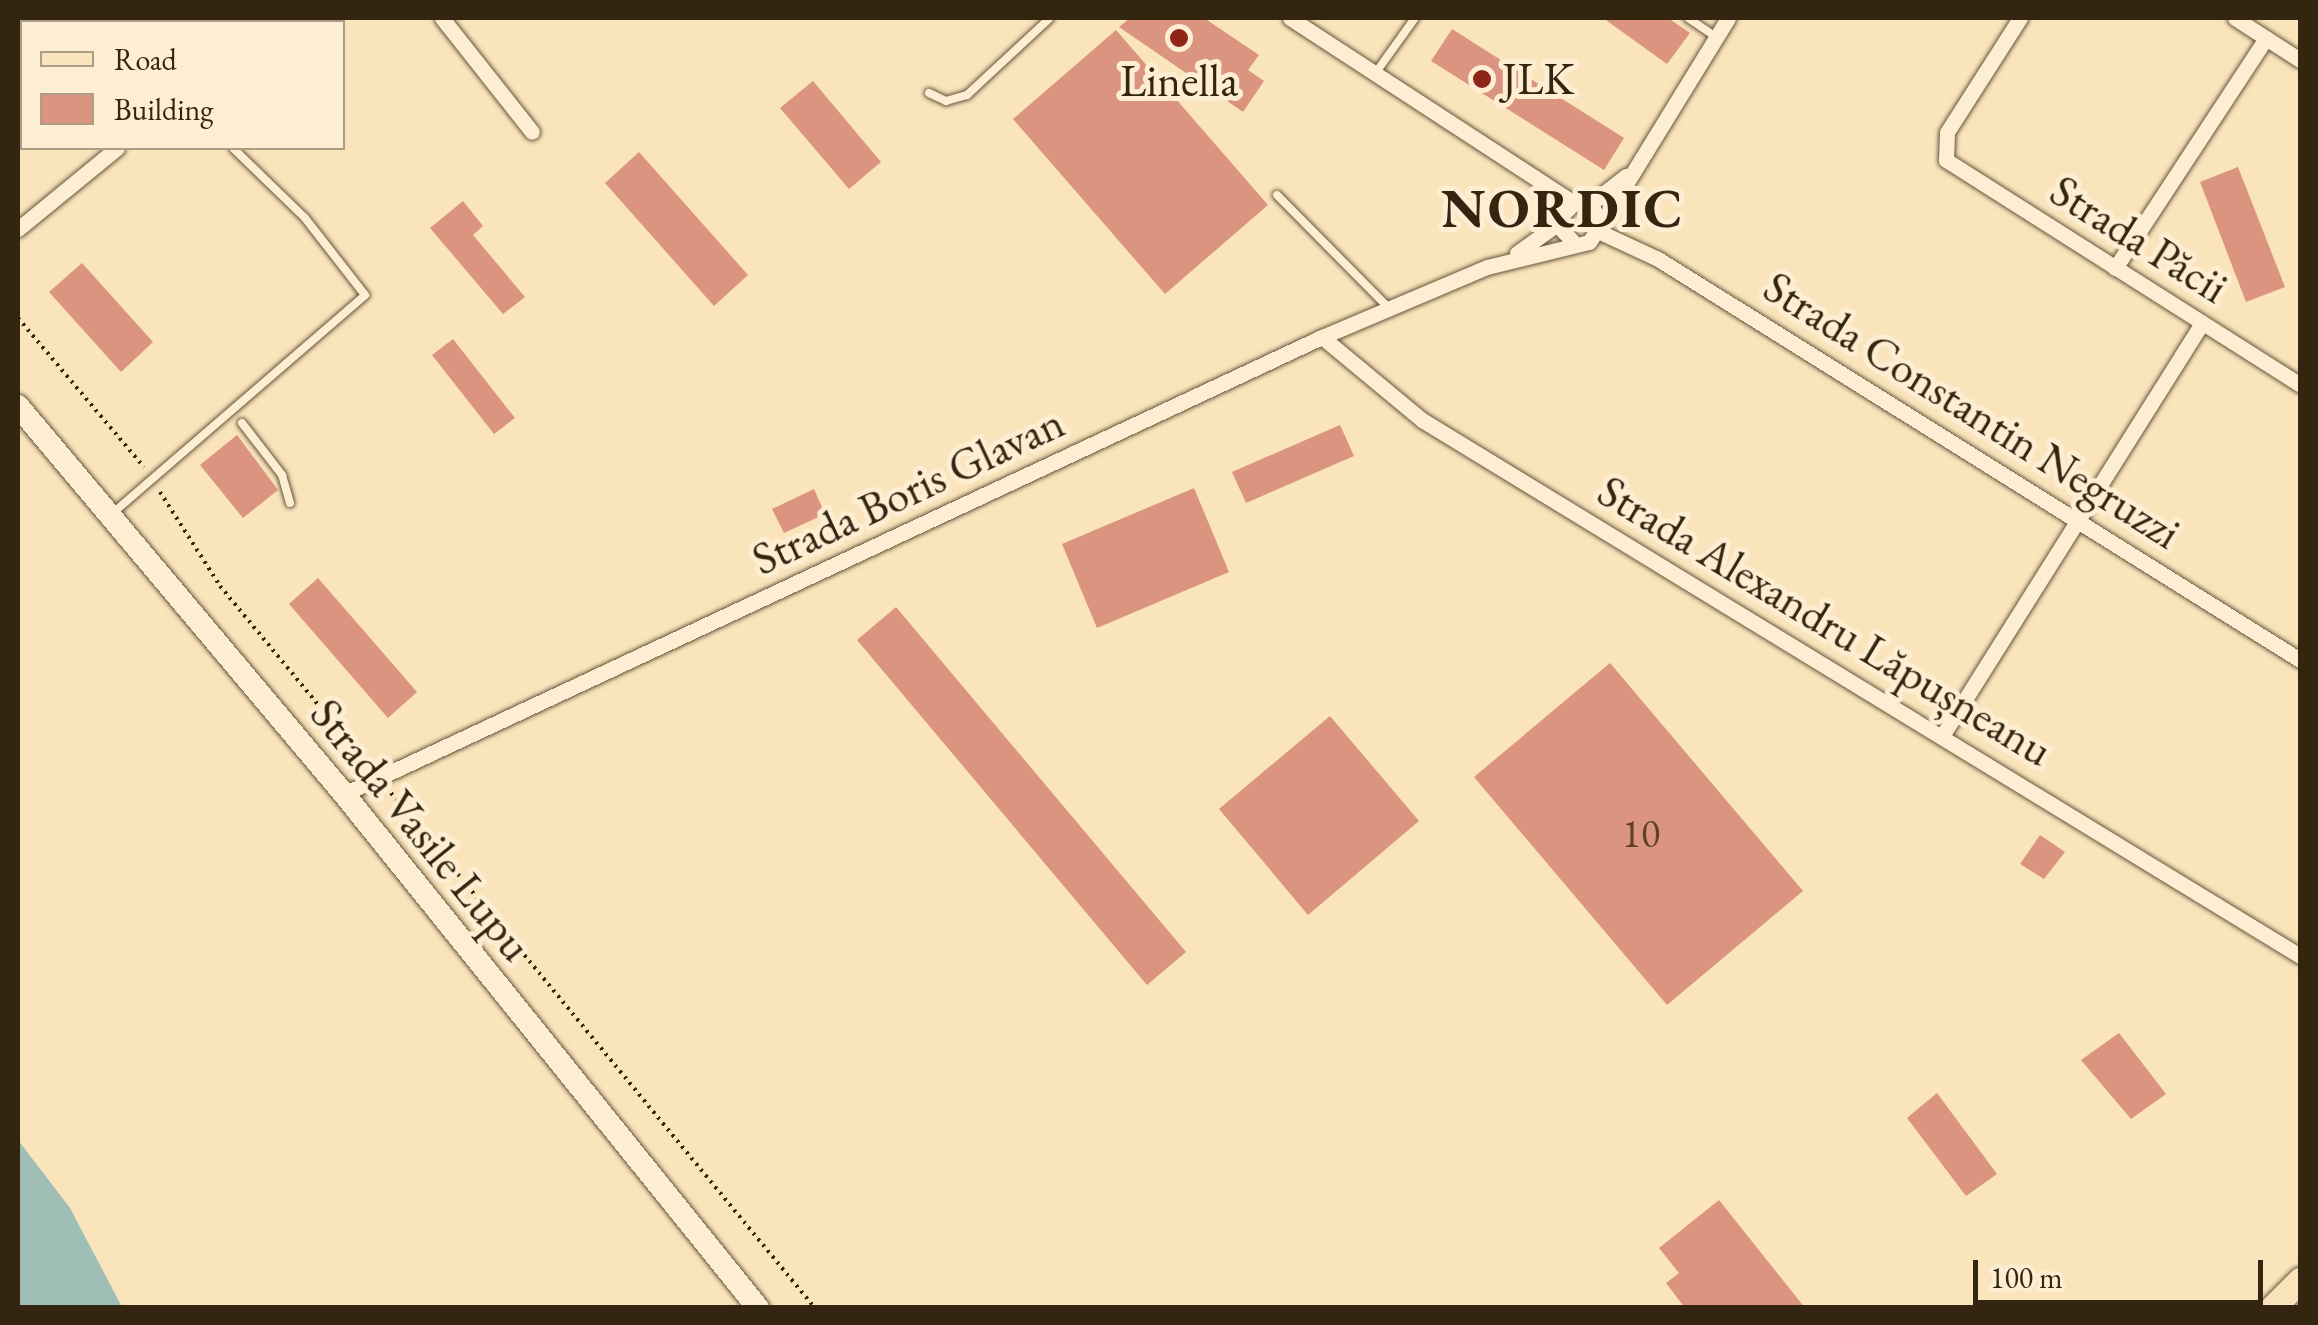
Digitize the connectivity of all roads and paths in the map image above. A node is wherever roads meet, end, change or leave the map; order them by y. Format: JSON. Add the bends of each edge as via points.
{"nodes":[{"id":1,"x":442,"y":18,"type":"edge"},
{"id":2,"x":1050,"y":18,"type":"edge"},
{"id":3,"x":1290,"y":18,"type":"edge"},
{"id":4,"x":1414,"y":18,"type":"edge"},
{"id":5,"x":1688,"y":18,"type":"edge"},
{"id":6,"x":1728,"y":18,"type":"edge"},
{"id":7,"x":2020,"y":18,"type":"edge"},
{"id":8,"x":2234,"y":18,"type":"edge"},
{"id":9,"x":1716,"y":36,"type":"junction"},
{"id":10,"x":2266,"y":38,"type":"junction"},
{"id":11,"x":2300,"y":60,"type":"edge"},
{"id":12,"x":1377,"y":71,"type":"junction"},
{"id":13,"x":929,"y":93,"type":"dead end"},
{"id":14,"x":532,"y":132,"type":"dead end"},
{"id":15,"x":115,"y":150,"type":"edge"},
{"id":16,"x":235,"y":150,"type":"edge"},
{"id":17,"x":1633,"y":170,"type":"junction"},
{"id":18,"x":1277,"y":195,"type":"dead end"},
{"id":19,"x":1571,"y":211,"type":"junction"},
{"id":20,"x":1601,"y":227,"type":"junction"},
{"id":21,"x":18,"y":229,"type":"edge"},
{"id":22,"x":1573,"y":242,"type":"junction"},
{"id":23,"x":1506,"y":260,"type":"junction"},
{"id":24,"x":2115,"y":268,"type":"junction"},
{"id":25,"x":1389,"y":308,"type":"junction"},
{"id":26,"x":18,"y":318,"type":"edge"},
{"id":27,"x":2202,"y":323,"type":"junction"},
{"id":28,"x":1322,"y":337,"type":"junction"},
{"id":29,"x":2300,"y":385,"type":"edge"},
{"id":30,"x":18,"y":406,"type":"edge"},
{"id":31,"x":242,"y":424,"type":"dead end"},
{"id":32,"x":152,"y":479,"type":"junction"},
{"id":33,"x":290,"y":503,"type":"dead end"},
{"id":34,"x":108,"y":517,"type":"junction"},
{"id":35,"x":2076,"y":518,"type":"junction"},
{"id":36,"x":2300,"y":660,"type":"edge"},
{"id":37,"x":1942,"y":736,"type":"junction"},
{"id":38,"x":379,"y":779,"type":"junction"},
{"id":39,"x":344,"y":794,"type":"junction"},
{"id":40,"x":2300,"y":956,"type":"edge"},
{"id":41,"x":2300,"y":1280,"type":"edge"},
{"id":42,"x":758,"y":1308,"type":"edge"},
{"id":43,"x":815,"y":1308,"type":"edge"},
{"id":44,"x":2272,"y":1308,"type":"edge"}],
"edges":[{"from":1,"to":14,"type":"street"},
{"from":2,"to":13,"type":"lane","via":[[967,96],[946,101]]},
{"from":3,"to":12,"type":"street"},
{"from":4,"to":12,"type":"lane"},
{"from":5,"to":9,"type":"lane"},
{"from":6,"to":9,"type":"street","name":"Strada Boris Glavan"},
{"from":7,"to":24,"type":"street","name":"Strada Păcii","via":[[1947,132],[1943,153],[1952,167]]},
{"from":8,"to":10,"type":"street"},
{"from":9,"to":17,"type":"street","name":"Strada Boris Glavan"},
{"from":10,"to":11,"type":"street"},
{"from":10,"to":24,"type":"street"},
{"from":12,"to":19,"type":"street"},
{"from":15,"to":21,"type":"street"},
{"from":16,"to":32,"type":"lane","via":[[305,218],[365,295]]},
{"from":17,"to":19,"type":"street","name":"Strada Boris Glavan"},
{"from":17,"to":20,"type":"street","name":"Strada Boris Glavan"},
{"from":18,"to":25,"type":"lane"},
{"from":19,"to":20,"type":"street"},
{"from":19,"to":22,"type":"street"},
{"from":19,"to":23,"type":"street","name":"Strada Boris Glavan"},
{"from":20,"to":22,"type":"street","name":"Strada Boris Glavan","via":[[1589,242]]},
{"from":20,"to":35,"type":"street","name":"Strada Constantin Negruzzi"},
{"from":22,"to":23,"type":"street","name":"Strada Boris Glavan"},
{"from":23,"to":25,"type":"street","name":"Strada Boris Glavan"},
{"from":24,"to":27,"type":"street","name":"Strada Păcii"},
{"from":25,"to":28,"type":"street","name":"Strada Boris Glavan"},
{"from":26,"to":32,"type":"path"},
{"from":27,"to":29,"type":"street","name":"Strada Păcii"},
{"from":27,"to":35,"type":"street"},
{"from":28,"to":37,"type":"street","name":"Strada Alexandru Lăpușneanu","via":[[1422,420]]},
{"from":28,"to":38,"type":"street","name":"Strada Boris Glavan"},
{"from":30,"to":34,"type":"main road","name":"Strada Vasile Lupu"},
{"from":31,"to":33,"type":"lane","via":[[282,475]]},
{"from":32,"to":34,"type":"lane"},
{"from":32,"to":38,"type":"path","via":[[220,586]]},
{"from":34,"to":39,"type":"main road","name":"Strada Vasile Lupu"},
{"from":35,"to":36,"type":"street","name":"Strada Constantin Negruzzi"},
{"from":35,"to":37,"type":"street"},
{"from":37,"to":40,"type":"street","name":"Strada Alexandru Lăpușneanu"},
{"from":38,"to":39,"type":"street","name":"Strada Boris Glavan"},
{"from":38,"to":43,"type":"path"},
{"from":39,"to":42,"type":"main road","name":"Strada Vasile Lupu"},
{"from":41,"to":44,"type":"main road"}]}
